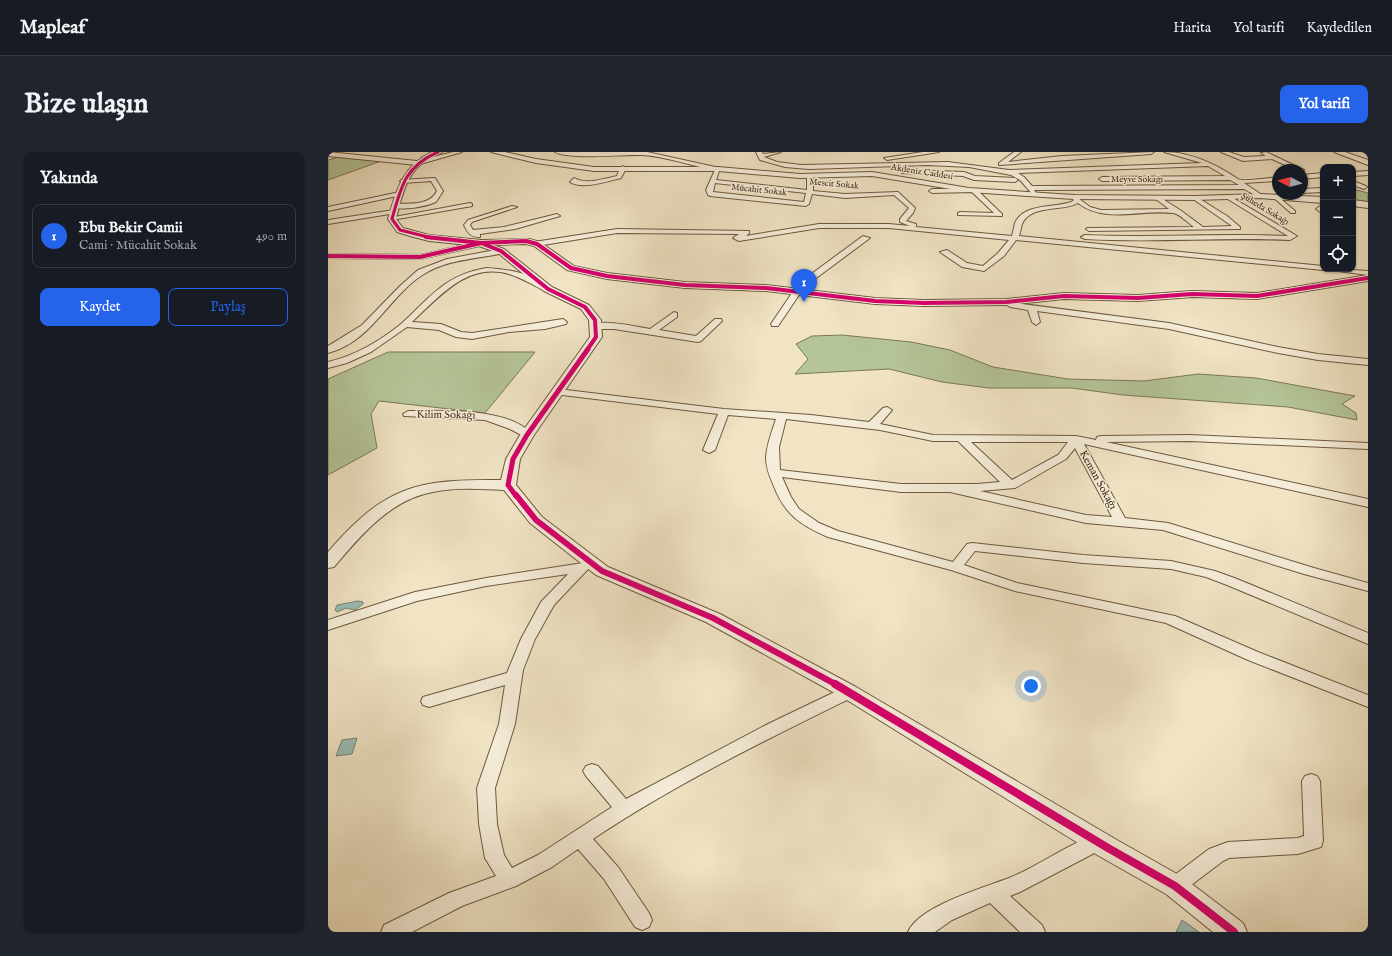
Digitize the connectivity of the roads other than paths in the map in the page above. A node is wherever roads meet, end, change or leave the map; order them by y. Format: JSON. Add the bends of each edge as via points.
{"nodes":[{"id":1,"x":438,"y":152,"type":"edge"},
{"id":2,"x":459,"y":152,"type":"edge"},
{"id":3,"x":495,"y":152,"type":"edge"},
{"id":4,"x":558,"y":152,"type":"edge"},
{"id":5,"x":649,"y":152,"type":"edge"},
{"id":6,"x":778,"y":152,"type":"edge"},
{"id":7,"x":936,"y":152,"type":"edge"},
{"id":8,"x":1018,"y":152,"type":"edge"},
{"id":9,"x":1151,"y":152,"type":"edge"},
{"id":10,"x":1167,"y":152,"type":"edge"},
{"id":11,"x":1224,"y":152,"type":"edge"},
{"id":12,"x":1261,"y":152,"type":"edge"},
{"id":13,"x":1338,"y":152,"type":"edge"},
{"id":14,"x":329,"y":153,"type":"edge"},
{"id":15,"x":640,"y":153,"type":"junction"},
{"id":16,"x":760,"y":154,"type":"edge"},
{"id":17,"x":1107,"y":154,"type":"junction"},
{"id":18,"x":1075,"y":157,"type":"junction"},
{"id":19,"x":1272,"y":157,"type":"junction"},
{"id":20,"x":980,"y":160,"type":"dead end"},
{"id":21,"x":1155,"y":160,"type":"dead end"},
{"id":22,"x":417,"y":163,"type":"junction"},
{"id":23,"x":1368,"y":163,"type":"edge"},
{"id":24,"x":1000,"y":164,"type":"junction"},
{"id":25,"x":1210,"y":164,"type":"junction"},
{"id":26,"x":1288,"y":164,"type":"edge"},
{"id":27,"x":1166,"y":166,"type":"junction"},
{"id":28,"x":834,"y":167,"type":"junction"},
{"id":29,"x":984,"y":167,"type":"junction"},
{"id":30,"x":1131,"y":167,"type":"junction"},
{"id":31,"x":623,"y":168,"type":"junction"},
{"id":32,"x":1095,"y":168,"type":"junction"},
{"id":33,"x":718,"y":169,"type":"junction"},
{"id":34,"x":1007,"y":172,"type":"junction"},
{"id":35,"x":1224,"y":172,"type":"junction"},
{"id":36,"x":1308,"y":173,"type":"edge"},
{"id":37,"x":1368,"y":173,"type":"edge"},
{"id":38,"x":872,"y":174,"type":"junction"},
{"id":39,"x":1356,"y":174,"type":"edge"},
{"id":40,"x":810,"y":176,"type":"junction"},
{"id":41,"x":1315,"y":176,"type":"junction"},
{"id":42,"x":1320,"y":176,"type":"edge"},
{"id":43,"x":1308,"y":177,"type":"edge"},
{"id":44,"x":1181,"y":178,"type":"junction"},
{"id":45,"x":1272,"y":179,"type":"edge"},
{"id":46,"x":574,"y":180,"type":"dead end"},
{"id":47,"x":1072,"y":180,"type":"dead end"},
{"id":48,"x":1095,"y":180,"type":"dead end"},
{"id":49,"x":1236,"y":180,"type":"junction"},
{"id":50,"x":403,"y":181,"type":"junction"},
{"id":51,"x":713,"y":181,"type":"junction"},
{"id":52,"x":1057,"y":181,"type":"dead end"},
{"id":53,"x":1245,"y":187,"type":"junction"},
{"id":54,"x":1356,"y":187,"type":"edge"},
{"id":55,"x":1364,"y":187,"type":"dead end"},
{"id":56,"x":1030,"y":188,"type":"junction"},
{"id":57,"x":1078,"y":188,"type":"junction"},
{"id":58,"x":974,"y":190,"type":"junction"},
{"id":59,"x":1320,"y":190,"type":"edge"},
{"id":60,"x":932,"y":191,"type":"dead end"},
{"id":61,"x":1308,"y":191,"type":"edge"},
{"id":62,"x":810,"y":192,"type":"junction"},
{"id":63,"x":400,"y":194,"type":"junction"},
{"id":64,"x":1258,"y":195,"type":"junction"},
{"id":65,"x":1272,"y":195,"type":"edge"},
{"id":66,"x":1228,"y":197,"type":"junction"},
{"id":67,"x":1078,"y":198,"type":"junction"},
{"id":68,"x":1158,"y":198,"type":"junction"},
{"id":69,"x":1195,"y":198,"type":"junction"},
{"id":70,"x":1308,"y":198,"type":"edge"},
{"id":71,"x":1282,"y":200,"type":"edge"},
{"id":72,"x":1320,"y":200,"type":"edge"},
{"id":73,"x":1356,"y":203,"type":"edge"},
{"id":74,"x":470,"y":205,"type":"dead end"},
{"id":75,"x":1368,"y":205,"type":"edge"},
{"id":76,"x":514,"y":207,"type":"dead end"},
{"id":77,"x":328,"y":209,"type":"edge"},
{"id":78,"x":1178,"y":211,"type":"junction"},
{"id":79,"x":394,"y":212,"type":"junction"},
{"id":80,"x":1293,"y":212,"type":"dead end"},
{"id":81,"x":960,"y":214,"type":"dead end"},
{"id":82,"x":557,"y":216,"type":"dead end"},
{"id":83,"x":328,"y":222,"type":"edge"},
{"id":84,"x":918,"y":228,"type":"junction"},
{"id":85,"x":1083,"y":228,"type":"dead end"},
{"id":86,"x":1238,"y":228,"type":"junction"},
{"id":87,"x":1201,"y":229,"type":"junction"},
{"id":88,"x":472,"y":232,"type":"junction"},
{"id":89,"x":1015,"y":235,"type":"junction"},
{"id":90,"x":1247,"y":236,"type":"junction"},
{"id":91,"x":866,"y":238,"type":"dead end"},
{"id":92,"x":481,"y":242,"type":"junction"},
{"id":93,"x":537,"y":244,"type":"junction"},
{"id":94,"x":499,"y":246,"type":"junction"},
{"id":95,"x":944,"y":252,"type":"dead end"},
{"id":96,"x":328,"y":256,"type":"edge"},
{"id":97,"x":345,"y":256,"type":"junction"},
{"id":98,"x":328,"y":262,"type":"edge"},
{"id":99,"x":1320,"y":268,"type":"edge"},
{"id":100,"x":1356,"y":271,"type":"edge"},
{"id":101,"x":1368,"y":273,"type":"edge"},
{"id":102,"x":1368,"y":278,"type":"edge"},
{"id":103,"x":548,"y":289,"type":"junction"},
{"id":104,"x":796,"y":292,"type":"junction"},
{"id":105,"x":1007,"y":302,"type":"junction"},
{"id":106,"x":1032,"y":307,"type":"junction"},
{"id":107,"x":674,"y":315,"type":"dead end"},
{"id":108,"x":718,"y":321,"type":"dead end"},
{"id":109,"x":563,"y":322,"type":"dead end"},
{"id":110,"x":1036,"y":322,"type":"dead end"},
{"id":111,"x":405,"y":324,"type":"junction"},
{"id":112,"x":775,"y":324,"type":"dead end"},
{"id":113,"x":596,"y":326,"type":"junction"},
{"id":114,"x":651,"y":332,"type":"junction"},
{"id":115,"x":328,"y":350,"type":"edge"},
{"id":116,"x":1368,"y":362,"type":"edge"},
{"id":117,"x":328,"y":365,"type":"edge"},
{"id":118,"x":558,"y":392,"type":"junction"},
{"id":119,"x":887,"y":410,"type":"dead end"},
{"id":120,"x":724,"y":412,"type":"junction"},
{"id":121,"x":408,"y":414,"type":"dead end"},
{"id":122,"x":782,"y":416,"type":"junction"},
{"id":123,"x":872,"y":426,"type":"junction"},
{"id":124,"x":527,"y":435,"type":"junction"},
{"id":125,"x":960,"y":438,"type":"junction"},
{"id":126,"x":1076,"y":440,"type":"junction"},
{"id":127,"x":1368,"y":446,"type":"edge"},
{"id":128,"x":709,"y":450,"type":"dead end"},
{"id":129,"x":774,"y":473,"type":"junction"},
{"id":130,"x":508,"y":485,"type":"junction"},
{"id":131,"x":1011,"y":485,"type":"junction"},
{"id":132,"x":950,"y":488,"type":"junction"},
{"id":133,"x":1368,"y":503,"type":"edge"},
{"id":134,"x":1121,"y":521,"type":"junction"},
{"id":135,"x":328,"y":563,"type":"edge"},
{"id":136,"x":588,"y":567,"type":"junction"},
{"id":137,"x":956,"y":567,"type":"junction"},
{"id":138,"x":1368,"y":587,"type":"edge"},
{"id":139,"x":328,"y":625,"type":"edge"},
{"id":140,"x":1368,"y":639,"type":"edge"},
{"id":141,"x":514,"y":676,"type":"junction"},
{"id":142,"x":849,"y":692,"type":"junction"},
{"id":143,"x":429,"y":701,"type":"dead end"},
{"id":144,"x":1368,"y":701,"type":"edge"},
{"id":145,"x":592,"y":771,"type":"dead end"},
{"id":146,"x":1311,"y":781,"type":"dead end"},
{"id":147,"x":624,"y":808,"type":"junction"},
{"id":148,"x":579,"y":837,"type":"junction"},
{"id":149,"x":1097,"y":842,"type":"junction"},
{"id":150,"x":509,"y":880,"type":"junction"},
{"id":151,"x":1175,"y":886,"type":"junction"},
{"id":152,"x":992,"y":892,"type":"junction"},
{"id":153,"x":642,"y":920,"type":"dead end"},
{"id":154,"x":391,"y":932,"type":"edge"},
{"id":155,"x":918,"y":932,"type":"edge"},
{"id":156,"x":1035,"y":932,"type":"edge"},
{"id":157,"x":1234,"y":932,"type":"edge"}],
"edges":[{"from":1,"to":22,"type":"street"},
{"from":2,"to":22,"type":"street"},
{"from":3,"to":31,"type":"street","name":"Akdeniz Caddesi","via":[[536,162],[594,169]]},
{"from":4,"to":15,"type":"street","via":[[606,155]]},
{"from":5,"to":15,"type":"street"},
{"from":6,"to":16,"type":"street"},
{"from":7,"to":28,"type":"street"},
{"from":8,"to":24,"type":"street"},
{"from":9,"to":17,"type":"street"},
{"from":10,"to":25,"type":"street"},
{"from":11,"to":19,"type":"street","via":[[1243,159]]},
{"from":12,"to":19,"type":"street"},
{"from":13,"to":23,"type":"street"},
{"from":14,"to":22,"type":"street"},
{"from":15,"to":33,"type":"street","via":[[670,157]]},
{"from":16,"to":28,"type":"street","via":[[762,159],[778,164]]},
{"from":17,"to":18,"type":"street"},
{"from":17,"to":30,"type":"street"},
{"from":18,"to":24,"type":"street"},
{"from":18,"to":32,"type":"street"},
{"from":19,"to":26,"type":"street"},
{"from":20,"to":24,"type":"street"},
{"from":21,"to":27,"type":"street"},
{"from":22,"to":50,"type":"street"},
{"from":24,"to":29,"type":"street"},
{"from":25,"to":27,"type":"street"},
{"from":25,"to":35,"type":"street"},
{"from":27,"to":30,"type":"street"},
{"from":28,"to":29,"type":"street","via":[[945,162]]},
{"from":29,"to":34,"type":"street"},
{"from":30,"to":32,"type":"street"},
{"from":31,"to":33,"type":"street","name":"Akdeniz Caddesi"},
{"from":31,"to":46,"type":"street","via":[[619,177],[594,183]]},
{"from":32,"to":34,"type":"street"},
{"from":33,"to":40,"type":"street","name":"Akdeniz Caddesi"},
{"from":33,"to":51,"type":"street"},
{"from":34,"to":56,"type":"street"},
{"from":35,"to":44,"type":"street","via":[[1177,174]]},
{"from":35,"to":49,"type":"street"},
{"from":36,"to":41,"type":"street"},
{"from":37,"to":39,"type":"street"},
{"from":38,"to":40,"type":"street","name":"Akdeniz Caddesi"},
{"from":38,"to":56,"type":"street","via":[[964,174]]},
{"from":38,"to":58,"type":"street","name":"Akdeniz Caddesi"},
{"from":40,"to":62,"type":"street"},
{"from":41,"to":42,"type":"street"},
{"from":41,"to":43,"type":"street"},
{"from":44,"to":48,"type":"street"},
{"from":44,"to":49,"type":"street"},
{"from":45,"to":49,"type":"street"},
{"from":47,"to":57,"type":"street"},
{"from":49,"to":53,"type":"street"},
{"from":50,"to":63,"type":"street"},
{"from":50,"to":79,"type":"street","via":[[433,179],[440,191],[439,197],[434,202]]},
{"from":51,"to":62,"type":"street","name":"Mescit Sokak"},
{"from":51,"to":62,"type":"street","name":"Mücahit Sokak","via":[[710,194],[806,204]]},
{"from":52,"to":56,"type":"street"},
{"from":53,"to":57,"type":"street","name":"Meyve Sokağı"},
{"from":53,"to":64,"type":"street"},
{"from":54,"to":55,"type":"street"},
{"from":56,"to":57,"type":"street","name":"Meyve Sokağı"},
{"from":56,"to":58,"type":"street","name":"Akdeniz Caddesi"},
{"from":56,"to":67,"type":"street","name":"Akdeniz Caddesi"},
{"from":57,"to":67,"type":"street"},
{"from":58,"to":60,"type":"street"},
{"from":58,"to":81,"type":"street","via":[[1000,215]]},
{"from":59,"to":61,"type":"street"},
{"from":62,"to":84,"type":"street","name":"Mescit Sokak","via":[[852,196],[896,193],[912,208],[903,222],[917,225]]},
{"from":63,"to":77,"type":"street"},
{"from":63,"to":79,"type":"street"},
{"from":64,"to":65,"type":"street","name":"Akdeniz Caddesi"},
{"from":64,"to":66,"type":"street","name":"Akdeniz Caddesi"},
{"from":66,"to":69,"type":"street","name":"Akdeniz Caddesi"},
{"from":66,"to":90,"type":"street","name":"Şüheda Sokağı","via":[[1293,236]]},
{"from":67,"to":68,"type":"street","name":"Akdeniz Caddesi"},
{"from":67,"to":78,"type":"street","via":[[1088,208],[1100,212]]},
{"from":67,"to":89,"type":"street","via":[[1058,208],[1036,210],[1019,223]]},
{"from":68,"to":69,"type":"street","name":"Akdeniz Caddesi"},
{"from":68,"to":78,"type":"street"},
{"from":69,"to":86,"type":"street"},
{"from":70,"to":72,"type":"street","name":"Akdeniz Caddesi"},
{"from":71,"to":80,"type":"street"},
{"from":73,"to":75,"type":"street"},
{"from":74,"to":79,"type":"street"},
{"from":76,"to":88,"type":"street","via":[[470,221],[466,225]]},
{"from":78,"to":87,"type":"street"},
{"from":79,"to":83,"type":"street"},
{"from":79,"to":92,"type":"street","via":[[400,230],[429,238]]},
{"from":82,"to":88,"type":"street","via":[[507,230]]},
{"from":84,"to":89,"type":"street"},
{"from":84,"to":93,"type":"street","via":[[826,226],[741,240],[737,238],[747,232],[629,230]]},
{"from":85,"to":87,"type":"street"},
{"from":86,"to":87,"type":"street"},
{"from":86,"to":90,"type":"street"},
{"from":88,"to":94,"type":"street"},
{"from":89,"to":90,"type":"street","via":[[1123,239]]},
{"from":89,"to":95,"type":"street","via":[[995,261],[984,269],[965,265]]},
{"from":89,"to":99,"type":"street","via":[[1223,255]]},
{"from":91,"to":104,"type":"street"},
{"from":92,"to":94,"type":"street"},
{"from":92,"to":97,"type":"street","via":[[420,257]]},
{"from":93,"to":94,"type":"street","via":[[526,241]]},
{"from":93,"to":104,"type":"street","via":[[572,268],[594,273],[685,285]]},
{"from":94,"to":103,"type":"street"},
{"from":94,"to":115,"type":"street","via":[[422,272],[405,284],[374,319],[354,336]]},
{"from":96,"to":97,"type":"street"},
{"from":97,"to":98,"type":"street"},
{"from":100,"to":101,"type":"street"},
{"from":102,"to":105,"type":"street","via":[[1262,295],[1192,294],[1138,298],[1064,296]]},
{"from":103,"to":111,"type":"street","via":[[507,272],[473,272],[453,280]]},
{"from":103,"to":113,"type":"street","via":[[586,307]]},
{"from":104,"to":105,"type":"street","via":[[924,304]]},
{"from":104,"to":112,"type":"street"},
{"from":105,"to":106,"type":"street"},
{"from":106,"to":110,"type":"street"},
{"from":106,"to":116,"type":"street","via":[[1169,326],[1299,354]]},
{"from":107,"to":114,"type":"street"},
{"from":108,"to":114,"type":"street","via":[[698,339]]},
{"from":109,"to":111,"type":"street","via":[[472,336],[459,335],[441,327]]},
{"from":111,"to":117,"type":"street","via":[[390,337],[351,358]]},
{"from":113,"to":114,"type":"street"},
{"from":113,"to":118,"type":"street","via":[[596,337]]},
{"from":118,"to":120,"type":"street"},
{"from":118,"to":124,"type":"street"},
{"from":119,"to":123,"type":"street"},
{"from":120,"to":122,"type":"street"},
{"from":120,"to":128,"type":"street"},
{"from":121,"to":124,"type":"street","name":"Kilim Sokağı","via":[[486,416],[516,427]]},
{"from":122,"to":123,"type":"street"},
{"from":122,"to":129,"type":"street","via":[[773,448]]},
{"from":123,"to":125,"type":"street","via":[[933,438]]},
{"from":124,"to":130,"type":"street","via":[[513,459]]},
{"from":125,"to":126,"type":"street"},
{"from":125,"to":131,"type":"street"},
{"from":126,"to":127,"type":"street","via":[[1190,438]]},
{"from":126,"to":131,"type":"street","via":[[1062,457]]},
{"from":126,"to":133,"type":"street"},
{"from":126,"to":134,"type":"street","name":"Keman Sokağı"},
{"from":129,"to":132,"type":"street","via":[[901,488]]},
{"from":129,"to":137,"type":"street","via":[[791,510],[814,527]]},
{"from":130,"to":135,"type":"street","via":[[462,485],[423,489],[399,499],[372,516]]},
{"from":130,"to":136,"type":"street","via":[[536,520]]},
{"from":131,"to":132,"type":"street"},
{"from":132,"to":134,"type":"street","via":[[1086,520]]},
{"from":134,"to":138,"type":"street","via":[[1164,526],[1317,574]]},
{"from":136,"to":139,"type":"street","via":[[486,582],[415,597]]},
{"from":136,"to":141,"type":"street","via":[[548,602],[528,639]]},
{"from":136,"to":142,"type":"street","via":[[713,618]]},
{"from":137,"to":140,"type":"street","via":[[972,546],[1083,559],[1171,565],[1232,582]]},
{"from":137,"to":144,"type":"street","via":[[1026,590],[1170,620],[1270,664]]},
{"from":141,"to":143,"type":"street"},
{"from":141,"to":150,"type":"street","via":[[507,724],[486,788],[488,824],[495,858]]},
{"from":142,"to":147,"type":"street"},
{"from":142,"to":149,"type":"street"},
{"from":145,"to":147,"type":"street"},
{"from":146,"to":151,"type":"street","via":[[1314,841],[1298,846],[1228,850],[1216,855]]},
{"from":147,"to":148,"type":"street"},
{"from":148,"to":150,"type":"street","via":[[545,861]]},
{"from":148,"to":153,"type":"street","via":[[611,873]]},
{"from":149,"to":151,"type":"street"},
{"from":149,"to":152,"type":"street","via":[[1013,886]]},
{"from":150,"to":154,"type":"street","via":[[456,899]]},
{"from":151,"to":157,"type":"street"},
{"from":152,"to":155,"type":"street","via":[[945,913]]},
{"from":152,"to":156,"type":"street"}]}
